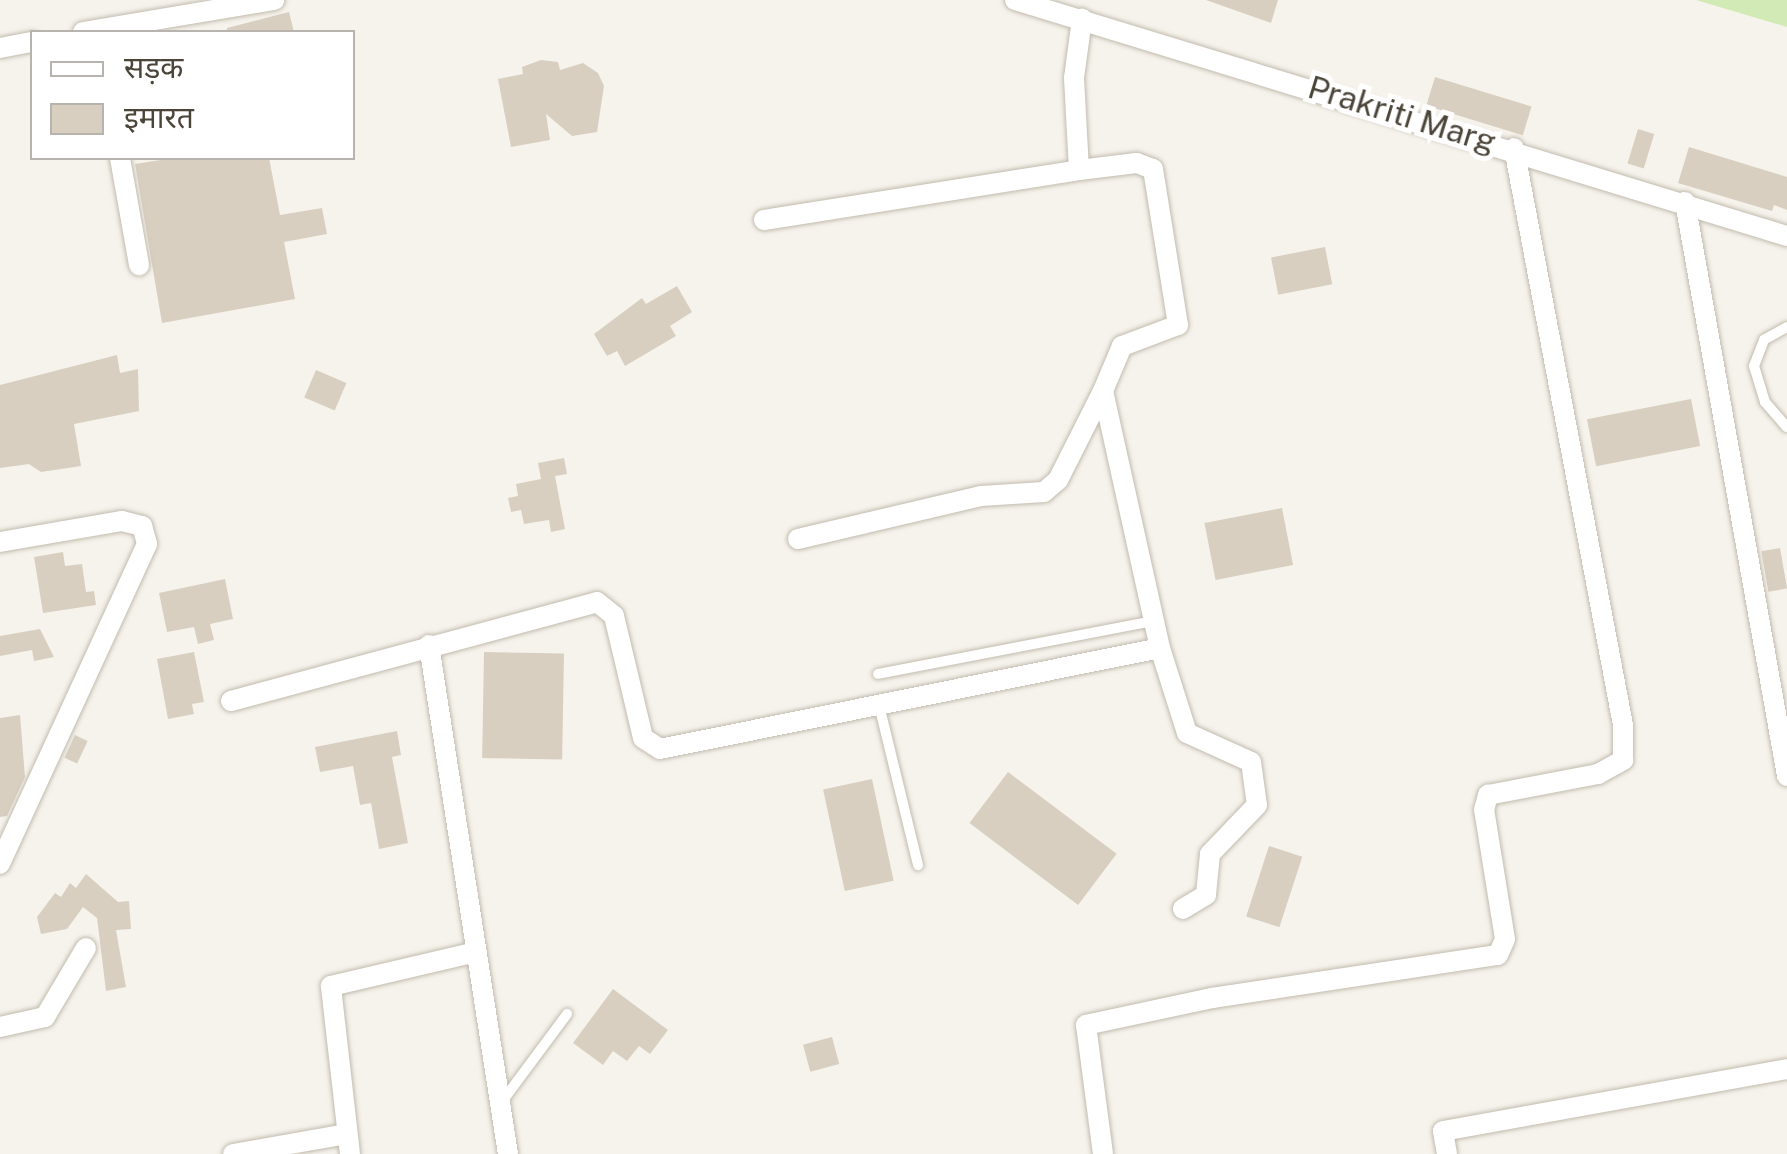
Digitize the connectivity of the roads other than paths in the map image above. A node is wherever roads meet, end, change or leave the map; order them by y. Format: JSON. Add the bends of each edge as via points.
{"nodes":[{"id":1,"x":274,"y":0,"type":"edge"},
{"id":2,"x":1015,"y":0,"type":"edge"},
{"id":3,"x":1082,"y":19,"type":"junction"},
{"id":4,"x":96,"y":30,"type":"edge"},
{"id":5,"x":30,"y":42,"type":"edge"},
{"id":6,"x":0,"y":48,"type":"edge"},
{"id":7,"x":1514,"y":148,"type":"junction"},
{"id":8,"x":120,"y":160,"type":"edge"},
{"id":9,"x":1079,"y":170,"type":"junction"},
{"id":10,"x":1685,"y":202,"type":"junction"},
{"id":11,"x":764,"y":220,"type":"dead end"},
{"id":12,"x":1787,"y":236,"type":"edge"},
{"id":13,"x":1787,"y":251,"type":"edge"},
{"id":14,"x":139,"y":265,"type":"dead end"},
{"id":15,"x":1787,"y":327,"type":"edge"},
{"id":16,"x":1103,"y":391,"type":"junction"},
{"id":17,"x":1787,"y":427,"type":"edge"},
{"id":18,"x":798,"y":538,"type":"dead end"},
{"id":19,"x":0,"y":542,"type":"edge"},
{"id":20,"x":1154,"y":621,"type":"junction"},
{"id":21,"x":428,"y":645,"type":"junction"},
{"id":22,"x":1160,"y":648,"type":"junction"},
{"id":23,"x":878,"y":674,"type":"dead end"},
{"id":24,"x":231,"y":701,"type":"dead end"},
{"id":25,"x":878,"y":706,"type":"junction"},
{"id":26,"x":1787,"y":776,"type":"edge"},
{"id":27,"x":0,"y":864,"type":"edge"},
{"id":28,"x":918,"y":865,"type":"dead end"},
{"id":29,"x":1183,"y":909,"type":"dead end"},
{"id":30,"x":86,"y":948,"type":"dead end"},
{"id":31,"x":476,"y":952,"type":"junction"},
{"id":32,"x":567,"y":1014,"type":"dead end"},
{"id":33,"x":0,"y":1027,"type":"edge"},
{"id":34,"x":1787,"y":1069,"type":"edge"},
{"id":35,"x":500,"y":1104,"type":"junction"},
{"id":36,"x":348,"y":1144,"type":"edge"},
{"id":37,"x":233,"y":1154,"type":"edge"},
{"id":38,"x":508,"y":1154,"type":"edge"},
{"id":39,"x":1103,"y":1154,"type":"edge"},
{"id":40,"x":1447,"y":1154,"type":"edge"}],
"edges":[{"from":1,"to":4,"type":"street"},
{"from":2,"to":3,"type":"street","name":"Prakriti Marg"},
{"from":3,"to":7,"type":"street","name":"Prakriti Marg"},
{"from":3,"to":9,"type":"street","via":[[1074,78]]},
{"from":5,"to":6,"type":"street"},
{"from":7,"to":10,"type":"street","name":"Prakriti Marg"},
{"from":7,"to":39,"type":"street","via":[[1623,725],[1623,760],[1598,774],[1488,795],[1484,810],[1505,939],[1498,955],[1086,1024]]},
{"from":8,"to":14,"type":"street"},
{"from":9,"to":11,"type":"street"},
{"from":9,"to":16,"type":"street","via":[[1138,162],[1153,169],[1178,326],[1122,346]]},
{"from":10,"to":12,"type":"street","name":"Prakriti Marg"},
{"from":10,"to":26,"type":"street"},
{"from":12,"to":13,"type":"lane"},
{"from":15,"to":17,"type":"lane","via":[[1764,340],[1754,366],[1765,402]]},
{"from":16,"to":18,"type":"street","via":[[1058,480],[1044,492],[981,496]]},
{"from":16,"to":20,"type":"street"},
{"from":19,"to":27,"type":"street","via":[[122,521],[139,524],[147,544]]},
{"from":20,"to":22,"type":"street"},
{"from":20,"to":23,"type":"lane"},
{"from":21,"to":24,"type":"street"},
{"from":21,"to":25,"type":"street","via":[[603,604],[614,616],[642,738],[660,749]]},
{"from":21,"to":31,"type":"street"},
{"from":22,"to":25,"type":"street"},
{"from":22,"to":29,"type":"street","via":[[1187,733],[1251,762],[1257,797],[1252,816],[1210,854],[1210,890]]},
{"from":25,"to":28,"type":"lane"},
{"from":30,"to":33,"type":"street","via":[[45,1017]]},
{"from":31,"to":35,"type":"street"},
{"from":31,"to":36,"type":"street","via":[[332,986]]},
{"from":32,"to":35,"type":"lane"},
{"from":34,"to":40,"type":"street","via":[[1443,1131]]},
{"from":35,"to":38,"type":"street"},
{"from":36,"to":37,"type":"street"}]}
